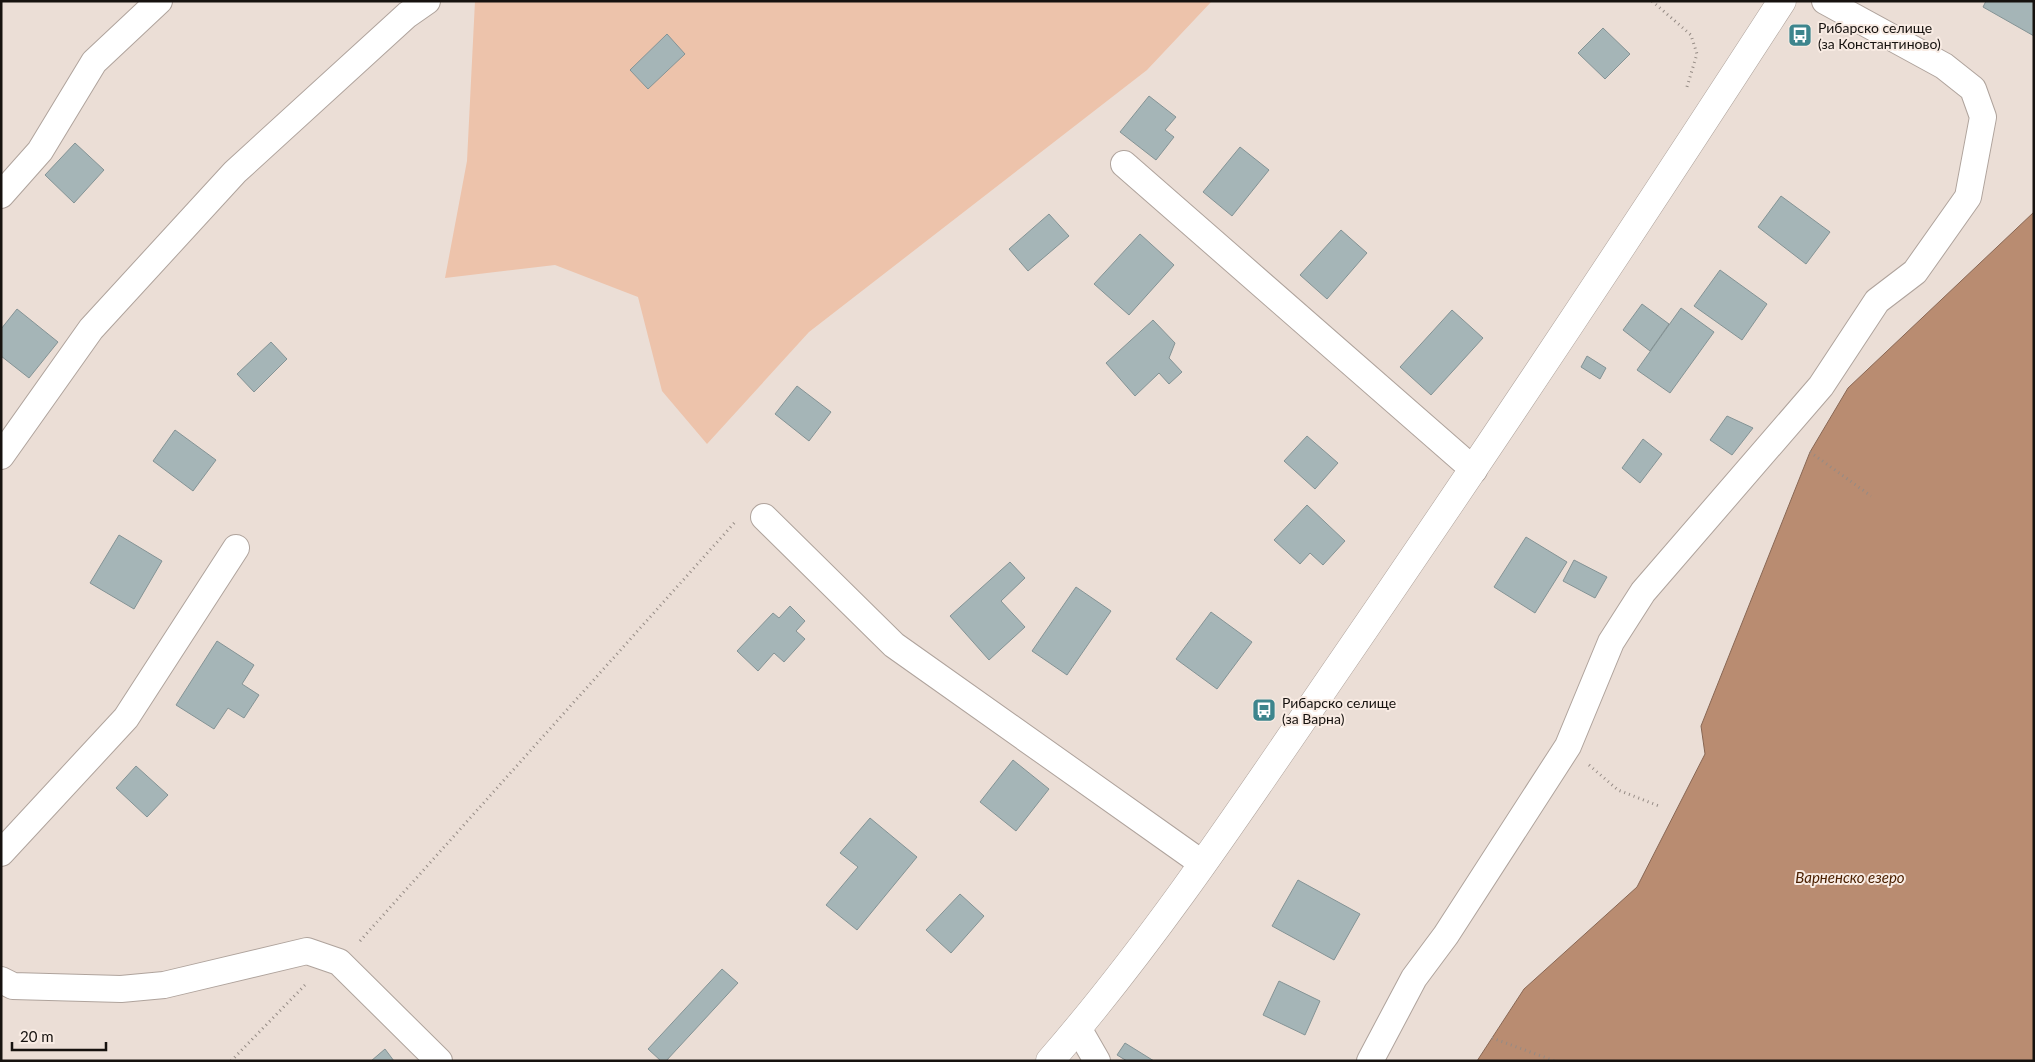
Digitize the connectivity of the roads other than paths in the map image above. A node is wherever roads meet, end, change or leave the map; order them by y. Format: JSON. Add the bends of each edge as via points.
{"nodes":[{"id":1,"x":159,"y":1,"type":"edge"},
{"id":2,"x":426,"y":1,"type":"edge"},
{"id":3,"x":1782,"y":1,"type":"edge"},
{"id":4,"x":1825,"y":1,"type":"edge"},
{"id":5,"x":1124,"y":164,"type":"dead end"},
{"id":6,"x":1,"y":195,"type":"edge"},
{"id":7,"x":1,"y":456,"type":"edge"},
{"id":8,"x":1474,"y":470,"type":"junction"},
{"id":9,"x":764,"y":517,"type":"road end"},
{"id":10,"x":236,"y":548,"type":"dead end"},
{"id":11,"x":1,"y":853,"type":"edge"},
{"id":12,"x":1203,"y":864,"type":"junction"},
{"id":13,"x":1,"y":980,"type":"edge"},
{"id":14,"x":1078,"y":1028,"type":"junction"},
{"id":15,"x":439,"y":1061,"type":"edge"},
{"id":16,"x":1050,"y":1061,"type":"edge"},
{"id":17,"x":1097,"y":1061,"type":"edge"},
{"id":18,"x":1370,"y":1061,"type":"edge"}],
"edges":[{"from":1,"to":6,"type":"street","via":[[94,62],[40,150]]},
{"from":2,"to":7,"type":"street","via":[[235,172],[91,329]]},
{"from":3,"to":8,"type":"street"},
{"from":4,"to":18,"type":"street","via":[[1944,66],[1974,89],[1983,117],[1968,197],[1915,272],[1877,301],[1820,386],[1643,592],[1611,642],[1568,746],[1446,936],[1414,978]]},
{"from":5,"to":8,"type":"street"},
{"from":8,"to":12,"type":"street"},
{"from":9,"to":12,"type":"street","via":[[894,645]]},
{"from":10,"to":11,"type":"street","via":[[126,718]]},
{"from":12,"to":14,"type":"street"},
{"from":13,"to":15,"type":"street","via":[[14,986],[120,989],[164,985],[307,951],[339,962]]},
{"from":14,"to":16,"type":"street"},
{"from":14,"to":17,"type":"street"}]}
